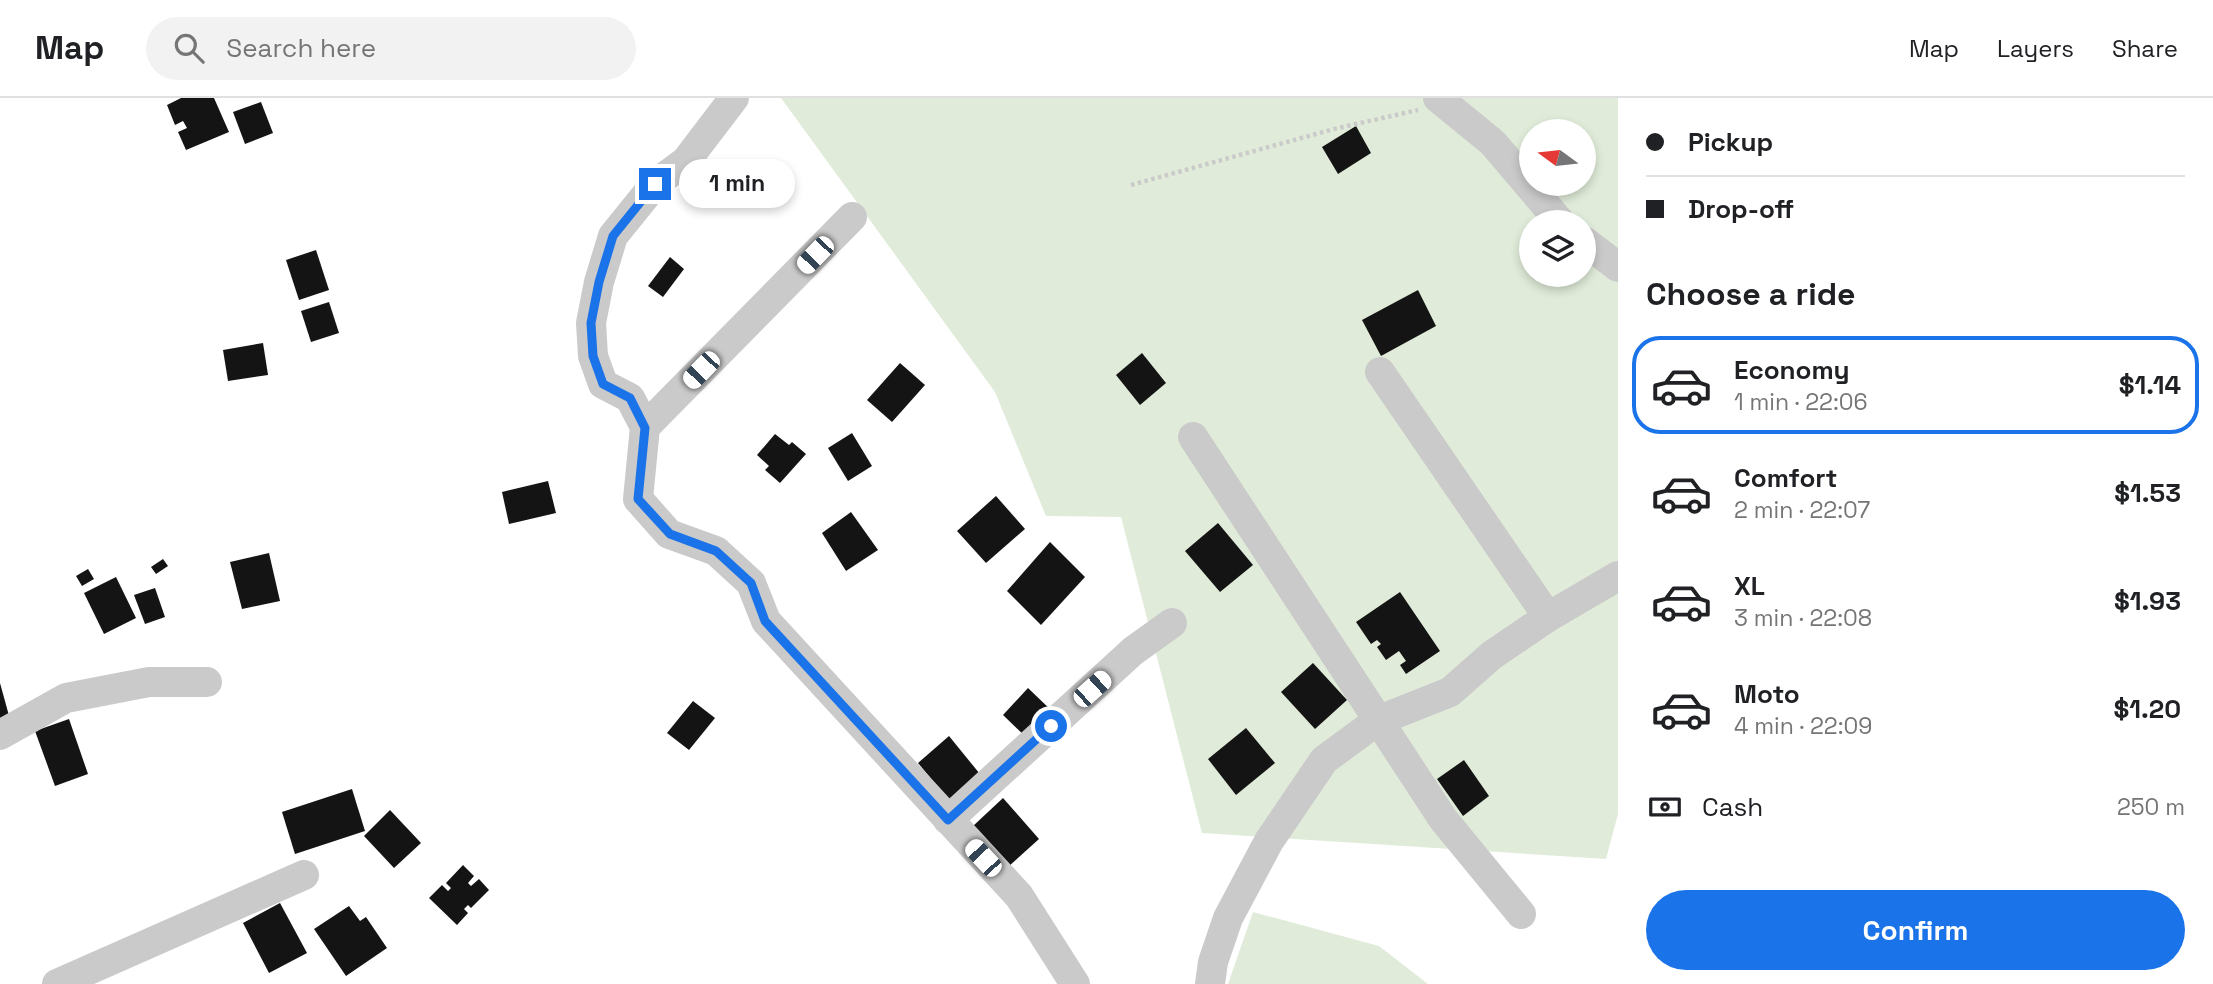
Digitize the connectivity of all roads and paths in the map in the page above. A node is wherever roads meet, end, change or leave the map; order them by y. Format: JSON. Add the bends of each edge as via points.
{"nodes":[{"id":1,"x":734,"y":98,"type":"edge"},
{"id":2,"x":1442,"y":101,"type":"edge"},
{"id":3,"x":1130,"y":185,"type":"dead end"},
{"id":4,"x":1550,"y":210,"type":"edge"},
{"id":5,"x":852,"y":217,"type":"dead end"},
{"id":6,"x":1596,"y":250,"type":"edge"},
{"id":7,"x":1618,"y":267,"type":"edge"},
{"id":8,"x":1380,"y":372,"type":"dead end"},
{"id":9,"x":645,"y":428,"type":"junction"},
{"id":10,"x":1193,"y":437,"type":"dead end"},
{"id":11,"x":1618,"y":576,"type":"edge"},
{"id":12,"x":1548,"y":617,"type":"junction"},
{"id":13,"x":1172,"y":623,"type":"dead end"},
{"id":14,"x":206,"y":682,"type":"dead end"},
{"id":15,"x":1377,"y":721,"type":"junction"},
{"id":16,"x":0,"y":735,"type":"edge"},
{"id":17,"x":948,"y":820,"type":"junction"},
{"id":18,"x":304,"y":875,"type":"dead end"},
{"id":19,"x":1521,"y":914,"type":"dead end"},
{"id":20,"x":57,"y":984,"type":"edge"},
{"id":21,"x":1075,"y":984,"type":"edge"},
{"id":22,"x":1210,"y":984,"type":"edge"}],
"edges":[{"from":1,"to":9,"type":"street","via":[[686,160],[655,184],[613,236],[599,282],[591,323],[593,356],[603,384],[630,398]]},
{"from":2,"to":3,"type":"path"},
{"from":2,"to":4,"type":"street","via":[[1493,143]]},
{"from":5,"to":9,"type":"street"},
{"from":6,"to":7,"type":"street"},
{"from":8,"to":12,"type":"street"},
{"from":9,"to":17,"type":"street","via":[[638,499],[670,534],[716,551],[751,583],[765,621]]},
{"from":10,"to":15,"type":"street"},
{"from":11,"to":12,"type":"street"},
{"from":12,"to":15,"type":"street","via":[[1492,655],[1450,692]]},
{"from":13,"to":17,"type":"street","via":[[1133,651]]},
{"from":14,"to":16,"type":"street","via":[[149,682],[66,698]]},
{"from":15,"to":19,"type":"street","via":[[1443,819]]},
{"from":15,"to":22,"type":"street","via":[[1324,760],[1269,841],[1228,918]]},
{"from":17,"to":21,"type":"street","via":[[1018,896]]},
{"from":18,"to":20,"type":"street"}]}
